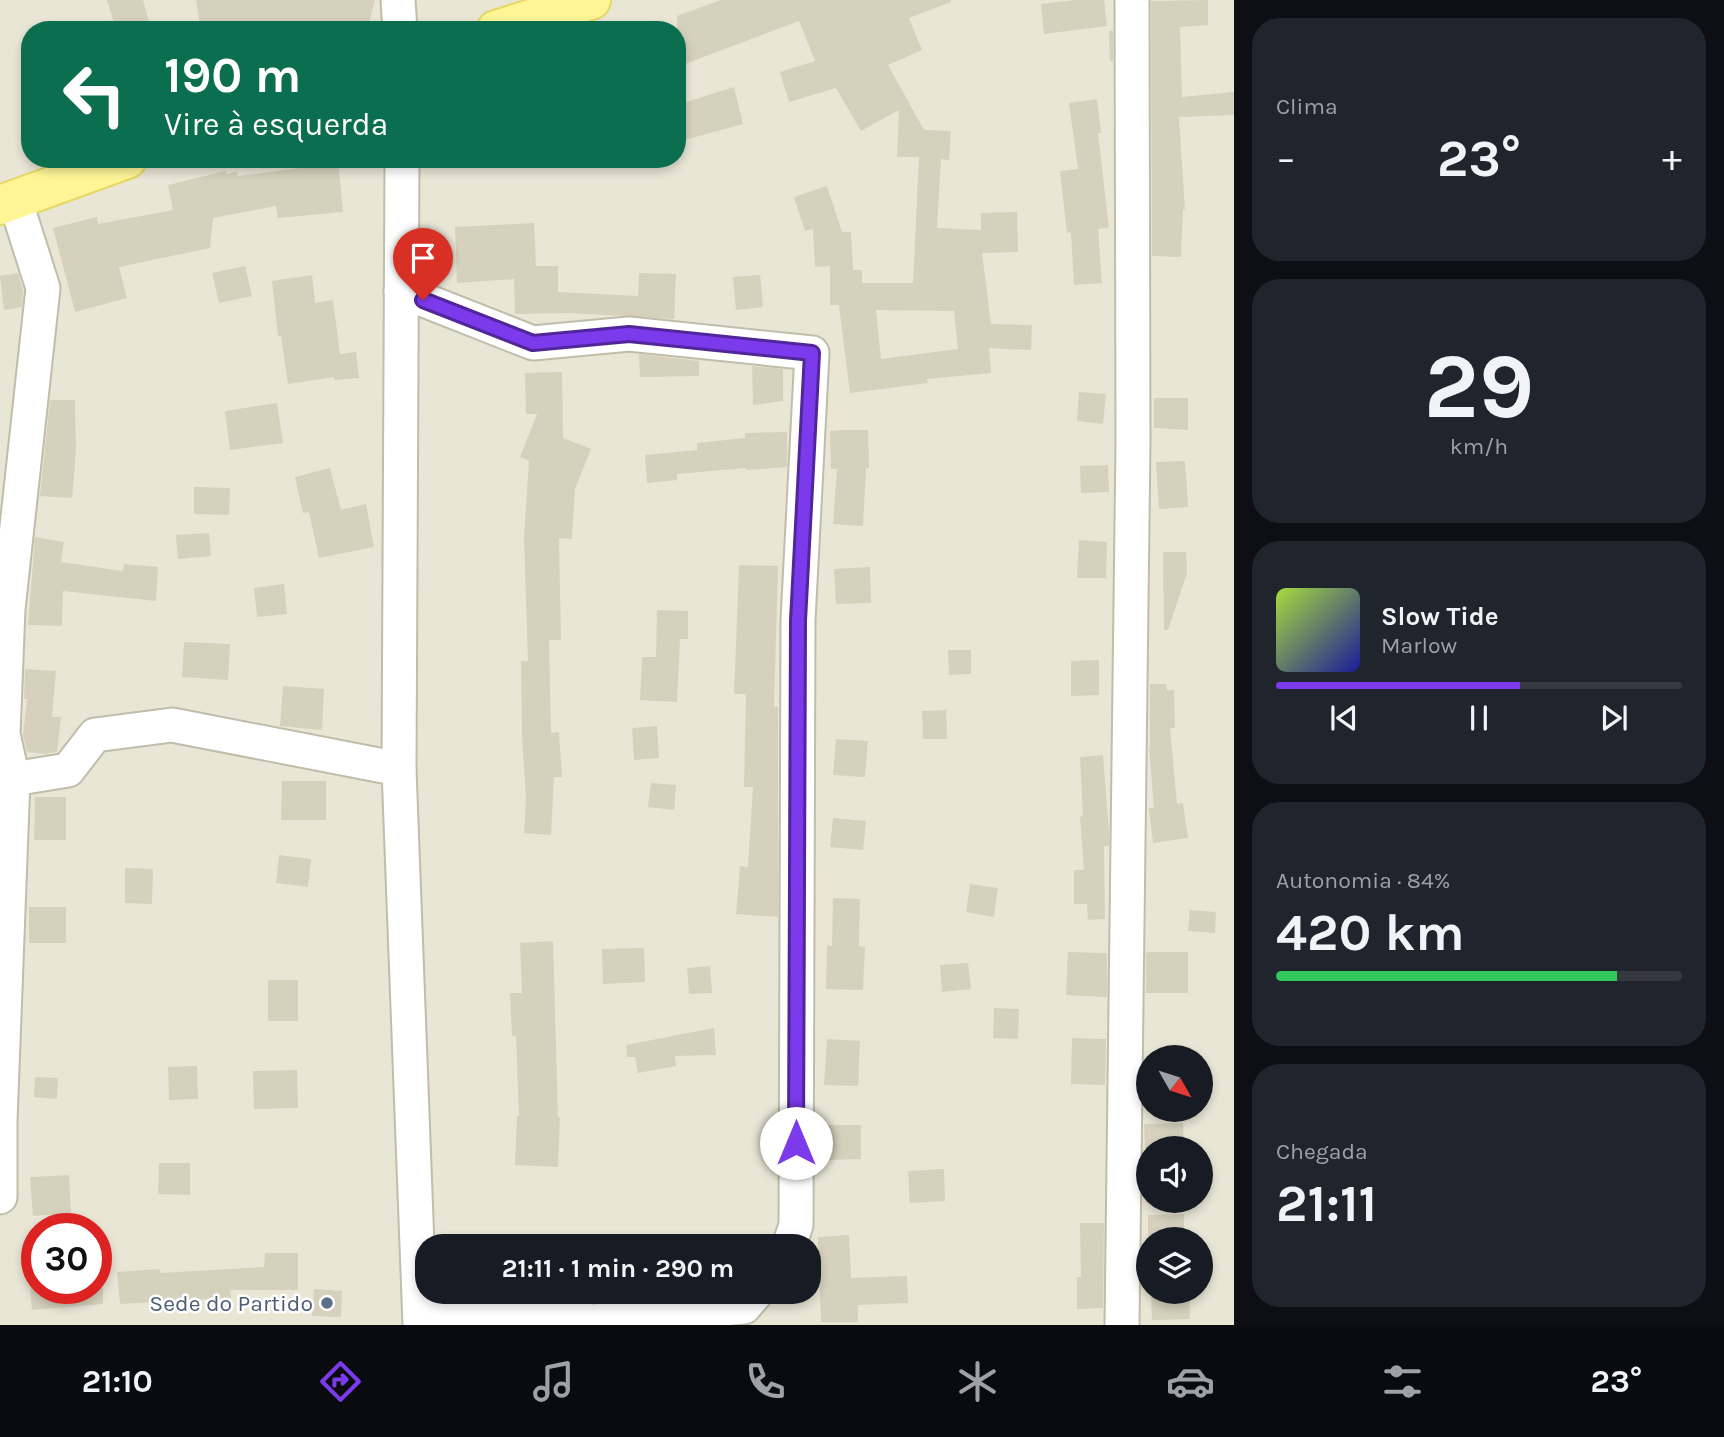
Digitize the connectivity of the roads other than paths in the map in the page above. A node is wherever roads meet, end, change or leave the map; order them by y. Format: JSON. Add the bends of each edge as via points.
{"nodes":[{"id":1,"x":398,"y":0,"type":"edge"},
{"id":2,"x":591,"y":0,"type":"edge"},
{"id":3,"x":1132,"y":0,"type":"edge"},
{"id":4,"x":399,"y":21,"type":"edge"},
{"id":5,"x":524,"y":21,"type":"edge"},
{"id":6,"x":102,"y":168,"type":"edge"},
{"id":7,"x":402,"y":168,"type":"edge"},
{"id":8,"x":8,"y":202,"type":"edge"},
{"id":9,"x":401,"y":291,"type":"junction"},
{"id":10,"x":398,"y":769,"type":"junction"},
{"id":11,"x":13,"y":779,"type":"junction"},
{"id":12,"x":0,"y":1197,"type":"edge"},
{"id":13,"x":793,"y":1234,"type":"edge"},
{"id":14,"x":747,"y":1304,"type":"edge"},
{"id":15,"x":420,"y":1316,"type":"edge"},
{"id":16,"x":504,"y":1319,"type":"edge"},
{"id":17,"x":661,"y":1320,"type":"edge"},
{"id":18,"x":593,"y":1323,"type":"edge"},
{"id":19,"x":1122,"y":1325,"type":"edge"}],
"edges":[{"from":1,"to":4,"type":"street"},
{"from":2,"to":5,"type":"main road"},
{"from":3,"to":19,"type":"street","via":[[1133,442]]},
{"from":6,"to":8,"type":"main road"},
{"from":7,"to":9,"type":"street"},
{"from":8,"to":11,"type":"street","via":[[43,288],[8,609],[2,734]]},
{"from":9,"to":10,"type":"street"},
{"from":9,"to":13,"type":"street","via":[[533,343],[629,334],[812,353],[798,621]]},
{"from":10,"to":11,"type":"street","via":[[172,725],[95,735],[68,770]]},
{"from":10,"to":15,"type":"street"},
{"from":11,"to":12,"type":"street"},
{"from":14,"to":17,"type":"street"},
{"from":15,"to":16,"type":"street"},
{"from":16,"to":18,"type":"street"},
{"from":17,"to":18,"type":"street"}]}
